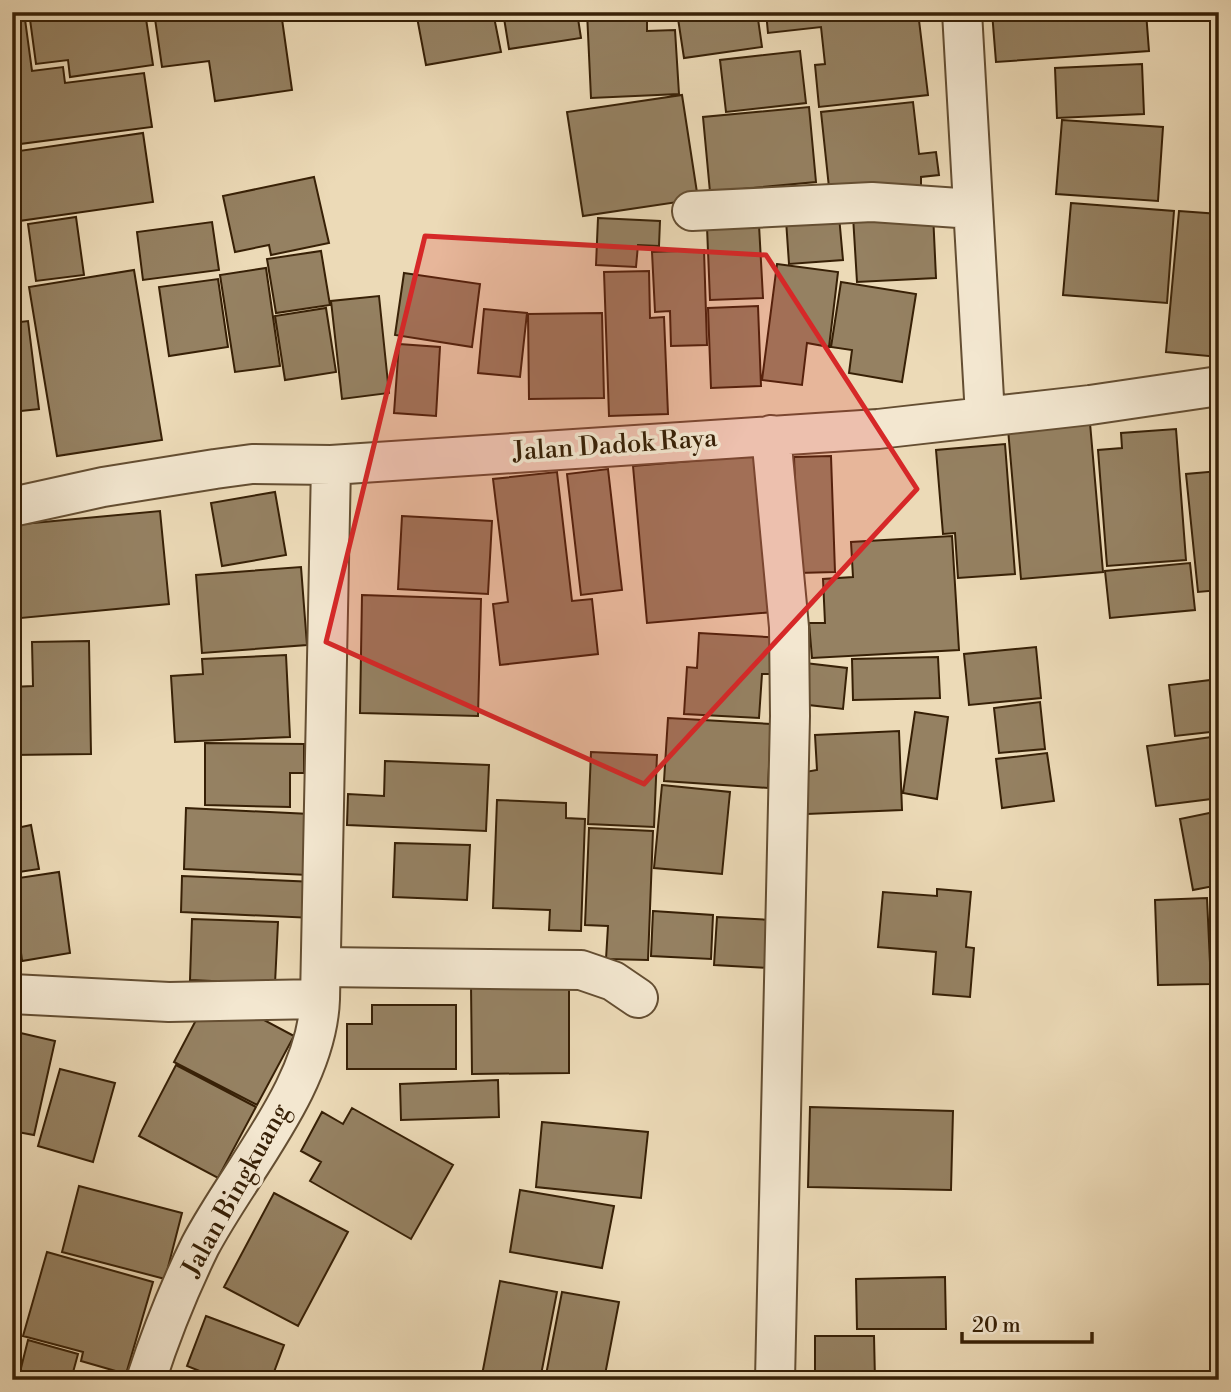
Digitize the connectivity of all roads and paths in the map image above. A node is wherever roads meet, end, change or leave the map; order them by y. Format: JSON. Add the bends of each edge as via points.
{"nodes":[{"id":1,"x":962,"y":12,"type":"edge"},
{"id":2,"x":974,"y":209,"type":"junction"},
{"id":3,"x":692,"y":211,"type":"dead end"},
{"id":4,"x":1219,"y":386,"type":"edge"},
{"id":5,"x":985,"y":415,"type":"junction"},
{"id":6,"x":771,"y":435,"type":"junction"},
{"id":7,"x":331,"y":465,"type":"junction"},
{"id":8,"x":12,"y":507,"type":"edge"},
{"id":9,"x":321,"y":983,"type":"junction"},
{"id":10,"x":12,"y":994,"type":"edge"},
{"id":11,"x":638,"y":998,"type":"dead end"},
{"id":12,"x":146,"y":1380,"type":"edge"},
{"id":13,"x":775,"y":1380,"type":"edge"}],
"edges":[{"from":1,"to":2,"type":"street"},
{"from":2,"to":3,"type":"street","via":[[872,202]]},
{"from":2,"to":5,"type":"street"},
{"from":4,"to":5,"type":"street","name":"Jalan Dadok Raya"},
{"from":5,"to":6,"type":"street","name":"Jalan Dadok Raya","via":[[878,429]]},
{"from":6,"to":7,"type":"street","name":"Jalan Dadok Raya"},
{"from":6,"to":13,"type":"street","via":[[789,627],[790,716]]},
{"from":7,"to":8,"type":"street","name":"Jalan Dadok Raya","via":[[215,468]]},
{"from":7,"to":9,"type":"street","name":"Jalan Bingkuang"},
{"from":9,"to":10,"type":"street","via":[[169,1002]]},
{"from":9,"to":11,"type":"street","via":[[581,970],[613,981]]},
{"from":9,"to":12,"type":"street","name":"Jalan Bingkuang","via":[[319,1023],[306,1068],[201,1246],[160,1335]]}]}
